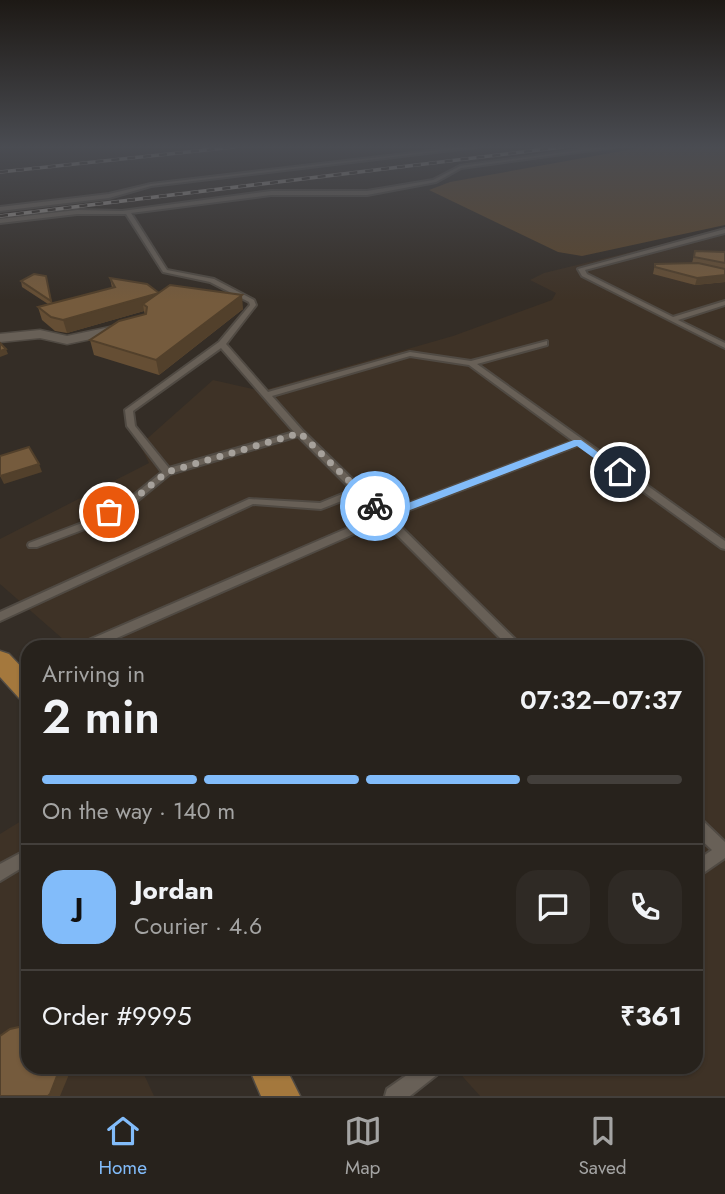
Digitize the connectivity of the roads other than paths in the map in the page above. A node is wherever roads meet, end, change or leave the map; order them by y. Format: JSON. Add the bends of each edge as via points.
{"nodes":[{"id":1,"x":91,"y":198,"type":"edge"},
{"id":2,"x":232,"y":198,"type":"edge"},
{"id":3,"x":0,"y":209,"type":"edge"},
{"id":4,"x":127,"y":212,"type":"junction"},
{"id":5,"x":0,"y":221,"type":"edge"},
{"id":6,"x":725,"y":232,"type":"edge"},
{"id":7,"x":725,"y":303,"type":"edge"},
{"id":8,"x":673,"y":319,"type":"junction"},
{"id":9,"x":142,"y":324,"type":"edge"},
{"id":10,"x":0,"y":338,"type":"edge"},
{"id":11,"x":544,"y":343,"type":"dead end"},
{"id":12,"x":222,"y":344,"type":"junction"},
{"id":13,"x":725,"y":346,"type":"edge"},
{"id":14,"x":471,"y":363,"type":"junction"},
{"id":15,"x":266,"y":395,"type":"junction"},
{"id":16,"x":300,"y":433,"type":"junction"},
{"id":17,"x":578,"y":442,"type":"junction"},
{"id":18,"x":167,"y":472,"type":"junction"},
{"id":19,"x":359,"y":491,"type":"junction"},
{"id":20,"x":385,"y":516,"type":"junction"},
{"id":21,"x":33,"y":545,"type":"dead end"},
{"id":22,"x":725,"y":546,"type":"edge"},
{"id":23,"x":0,"y":617,"type":"edge"},
{"id":24,"x":99,"y":640,"type":"edge"},
{"id":25,"x":510,"y":640,"type":"edge"},
{"id":26,"x":703,"y":830,"type":"edge"},
{"id":27,"x":724,"y":850,"type":"edge"},
{"id":28,"x":21,"y":860,"type":"edge"},
{"id":29,"x":703,"y":866,"type":"edge"},
{"id":30,"x":0,"y":873,"type":"edge"},
{"id":31,"x":270,"y":1074,"type":"edge"},
{"id":32,"x":424,"y":1074,"type":"edge"},
{"id":33,"x":281,"y":1096,"type":"edge"},
{"id":34,"x":394,"y":1096,"type":"edge"}],
"edges":[{"from":1,"to":3,"type":"lane"},
{"from":2,"to":4,"type":"lane"},
{"from":4,"to":5,"type":"lane","via":[[77,212]]},
{"from":4,"to":12,"type":"lane","via":[[165,271],[212,280],[251,301],[253,305]]},
{"from":6,"to":8,"type":"lane","via":[[581,269],[584,275]]},
{"from":7,"to":8,"type":"lane"},
{"from":8,"to":13,"type":"lane"},
{"from":9,"to":10,"type":"street","via":[[67,340],[40,334]]},
{"from":11,"to":14,"type":"lane"},
{"from":12,"to":15,"type":"lane"},
{"from":12,"to":18,"type":"lane","via":[[129,411],[131,426]]},
{"from":14,"to":15,"type":"lane","via":[[410,354]]},
{"from":14,"to":17,"type":"lane"},
{"from":15,"to":16,"type":"lane"},
{"from":16,"to":18,"type":"lane"},
{"from":16,"to":19,"type":"lane"},
{"from":17,"to":20,"type":"lane"},
{"from":17,"to":22,"type":"lane"},
{"from":18,"to":21,"type":"lane","via":[[133,500],[86,525]]},
{"from":19,"to":20,"type":"lane"},
{"from":19,"to":23,"type":"lane","via":[[321,506],[252,501]]},
{"from":20,"to":24,"type":"lane"},
{"from":20,"to":25,"type":"lane"},
{"from":26,"to":27,"type":"lane"},
{"from":27,"to":29,"type":"lane"},
{"from":28,"to":30,"type":"lane"},
{"from":31,"to":33,"type":"main road"},
{"from":32,"to":34,"type":"lane"}]}
